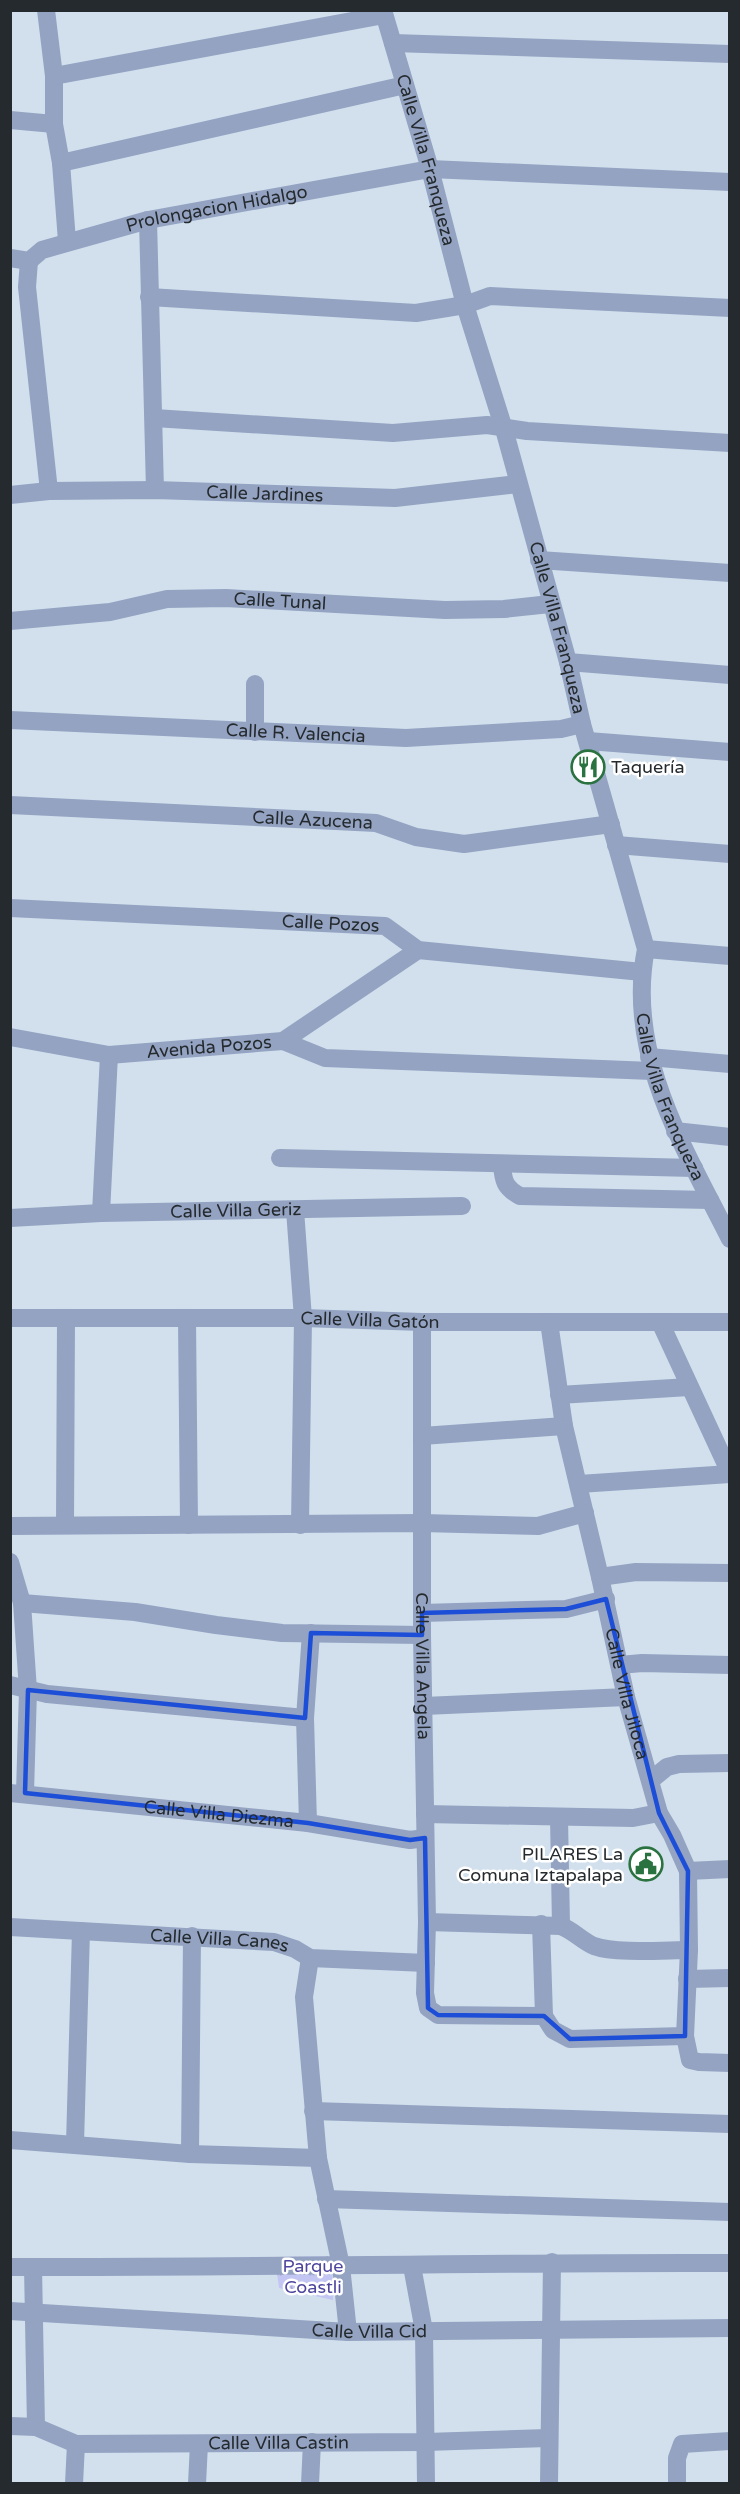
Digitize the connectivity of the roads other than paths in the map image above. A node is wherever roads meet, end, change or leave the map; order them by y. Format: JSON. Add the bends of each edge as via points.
{"nodes":[{"id":1,"x":46,"y":10,"type":"edge"},
{"id":2,"x":384,"y":13,"type":"edge"},
{"id":3,"x":393,"y":43,"type":"junction"},
{"id":4,"x":729,"y":54,"type":"edge"},
{"id":5,"x":54,"y":76,"type":"junction"},
{"id":6,"x":405,"y":85,"type":"junction"},
{"id":7,"x":10,"y":120,"type":"edge"},
{"id":8,"x":54,"y":124,"type":"junction"},
{"id":9,"x":61,"y":162,"type":"junction"},
{"id":10,"x":430,"y":169,"type":"junction"},
{"id":11,"x":729,"y":182,"type":"edge"},
{"id":12,"x":148,"y":220,"type":"junction"},
{"id":13,"x":67,"y":241,"type":"junction"},
{"id":14,"x":10,"y":258,"type":"edge"},
{"id":15,"x":29,"y":261,"type":"junction"},
{"id":16,"x":149,"y":297,"type":"junction"},
{"id":17,"x":465,"y":305,"type":"junction"},
{"id":18,"x":729,"y":308,"type":"edge"},
{"id":19,"x":154,"y":418,"type":"junction"},
{"id":20,"x":504,"y":429,"type":"junction"},
{"id":21,"x":729,"y":443,"type":"edge"},
{"id":22,"x":518,"y":484,"type":"junction"},
{"id":23,"x":49,"y":490,"type":"junction"},
{"id":24,"x":155,"y":490,"type":"junction"},
{"id":25,"x":10,"y":495,"type":"edge"},
{"id":26,"x":539,"y":560,"type":"junction"},
{"id":27,"x":729,"y":573,"type":"edge"},
{"id":28,"x":550,"y":603,"type":"junction"},
{"id":29,"x":10,"y":621,"type":"edge"},
{"id":30,"x":568,"y":662,"type":"junction"},
{"id":31,"x":729,"y":675,"type":"edge"},
{"id":32,"x":255,"y":684,"type":"dead end"},
{"id":33,"x":10,"y":720,"type":"edge"},
{"id":34,"x":255,"y":732,"type":"junction"},
{"id":35,"x":585,"y":732,"type":"junction"},
{"id":36,"x":729,"y":752,"type":"edge"},
{"id":37,"x":10,"y":805,"type":"edge"},
{"id":38,"x":611,"y":824,"type":"junction"},
{"id":39,"x":616,"y":845,"type":"junction"},
{"id":40,"x":729,"y":854,"type":"edge"},
{"id":41,"x":10,"y":908,"type":"edge"},
{"id":42,"x":646,"y":949,"type":"junction"},
{"id":43,"x":418,"y":950,"type":"junction"},
{"id":44,"x":729,"y":956,"type":"edge"},
{"id":45,"x":642,"y":972,"type":"junction"},
{"id":46,"x":10,"y":1036,"type":"edge"},
{"id":47,"x":283,"y":1041,"type":"junction"},
{"id":48,"x":109,"y":1055,"type":"junction"},
{"id":49,"x":650,"y":1064,"type":"junction"},
{"id":50,"x":729,"y":1064,"type":"edge"},
{"id":51,"x":675,"y":1131,"type":"junction"},
{"id":52,"x":729,"y":1137,"type":"edge"},
{"id":53,"x":280,"y":1158,"type":"dead end"},
{"id":54,"x":502,"y":1164,"type":"junction"},
{"id":55,"x":694,"y":1168,"type":"junction"},
{"id":56,"x":710,"y":1200,"type":"junction"},
{"id":57,"x":462,"y":1206,"type":"dead end"},
{"id":58,"x":296,"y":1210,"type":"junction"},
{"id":59,"x":100,"y":1213,"type":"junction"},
{"id":60,"x":10,"y":1218,"type":"edge"},
{"id":61,"x":725,"y":1221,"type":"edge"},
{"id":62,"x":729,"y":1239,"type":"edge"},
{"id":63,"x":10,"y":1318,"type":"edge"},
{"id":64,"x":303,"y":1318,"type":"junction"},
{"id":65,"x":66,"y":1319,"type":"junction"},
{"id":66,"x":187,"y":1319,"type":"junction"},
{"id":67,"x":422,"y":1322,"type":"junction"},
{"id":68,"x":549,"y":1322,"type":"junction"},
{"id":69,"x":660,"y":1322,"type":"junction"},
{"id":70,"x":729,"y":1322,"type":"edge"},
{"id":71,"x":689,"y":1387,"type":"junction"},
{"id":72,"x":559,"y":1395,"type":"junction"},
{"id":73,"x":564,"y":1426,"type":"junction"},
{"id":74,"x":422,"y":1436,"type":"junction"},
{"id":75,"x":729,"y":1473,"type":"edge"},
{"id":76,"x":579,"y":1484,"type":"junction"},
{"id":77,"x":585,"y":1513,"type":"junction"},
{"id":78,"x":422,"y":1523,"type":"junction"},
{"id":79,"x":65,"y":1525,"type":"junction"},
{"id":80,"x":189,"y":1525,"type":"junction"},
{"id":81,"x":300,"y":1525,"type":"junction"},
{"id":82,"x":10,"y":1526,"type":"edge"},
{"id":83,"x":10,"y":1562,"type":"edge"},
{"id":84,"x":729,"y":1573,"type":"edge"},
{"id":85,"x":600,"y":1577,"type":"junction"},
{"id":86,"x":606,"y":1599,"type":"junction"},
{"id":87,"x":22,"y":1604,"type":"junction"},
{"id":88,"x":422,"y":1612,"type":"junction"},
{"id":89,"x":311,"y":1633,"type":"junction"},
{"id":90,"x":422,"y":1635,"type":"junction"},
{"id":91,"x":620,"y":1665,"type":"junction"},
{"id":92,"x":729,"y":1665,"type":"edge"},
{"id":93,"x":19,"y":1688,"type":"edge"},
{"id":94,"x":626,"y":1697,"type":"junction"},
{"id":95,"x":424,"y":1706,"type":"junction"},
{"id":96,"x":305,"y":1718,"type":"junction"},
{"id":97,"x":729,"y":1763,"type":"edge"},
{"id":98,"x":651,"y":1780,"type":"junction"},
{"id":99,"x":18,"y":1793,"type":"edge"},
{"id":100,"x":659,"y":1813,"type":"junction"},
{"id":101,"x":425,"y":1814,"type":"junction"},
{"id":102,"x":559,"y":1817,"type":"junction"},
{"id":103,"x":308,"y":1823,"type":"junction"},
{"id":104,"x":425,"y":1838,"type":"junction"},
{"id":105,"x":729,"y":1869,"type":"edge"},
{"id":106,"x":688,"y":1871,"type":"junction"},
{"id":107,"x":427,"y":1922,"type":"junction"},
{"id":108,"x":541,"y":1924,"type":"junction"},
{"id":109,"x":561,"y":1926,"type":"junction"},
{"id":110,"x":10,"y":1927,"type":"edge"},
{"id":111,"x":81,"y":1931,"type":"junction"},
{"id":112,"x":192,"y":1936,"type":"junction"},
{"id":113,"x":689,"y":1950,"type":"junction"},
{"id":114,"x":310,"y":1958,"type":"junction"},
{"id":115,"x":426,"y":1963,"type":"junction"},
{"id":116,"x":729,"y":1978,"type":"edge"},
{"id":117,"x":687,"y":1979,"type":"junction"},
{"id":118,"x":543,"y":2016,"type":"junction"},
{"id":119,"x":685,"y":2036,"type":"junction"},
{"id":120,"x":729,"y":2062,"type":"edge"},
{"id":121,"x":314,"y":2111,"type":"junction"},
{"id":122,"x":729,"y":2124,"type":"edge"},
{"id":123,"x":10,"y":2140,"type":"edge"},
{"id":124,"x":75,"y":2144,"type":"junction"},
{"id":125,"x":190,"y":2154,"type":"junction"},
{"id":126,"x":318,"y":2158,"type":"junction"},
{"id":127,"x":326,"y":2199,"type":"junction"},
{"id":128,"x":729,"y":2212,"type":"edge"},
{"id":129,"x":552,"y":2262,"type":"junction"},
{"id":130,"x":729,"y":2263,"type":"edge"},
{"id":131,"x":341,"y":2266,"type":"junction"},
{"id":132,"x":412,"y":2266,"type":"junction"},
{"id":133,"x":10,"y":2267,"type":"edge"},
{"id":134,"x":33,"y":2267,"type":"junction"},
{"id":135,"x":10,"y":2311,"type":"edge"},
{"id":136,"x":35,"y":2312,"type":"junction"},
{"id":137,"x":729,"y":2328,"type":"edge"},
{"id":138,"x":550,"y":2329,"type":"junction"},
{"id":139,"x":424,"y":2331,"type":"junction"},
{"id":140,"x":348,"y":2332,"type":"junction"},
{"id":141,"x":10,"y":2426,"type":"edge"},
{"id":142,"x":36,"y":2427,"type":"junction"},
{"id":143,"x":548,"y":2438,"type":"junction"},
{"id":144,"x":729,"y":2441,"type":"edge"},
{"id":145,"x":312,"y":2442,"type":"junction"},
{"id":146,"x":426,"y":2442,"type":"junction"},
{"id":147,"x":76,"y":2444,"type":"junction"},
{"id":148,"x":199,"y":2444,"type":"junction"},
{"id":149,"x":74,"y":2484,"type":"edge"},
{"id":150,"x":197,"y":2484,"type":"edge"},
{"id":151,"x":310,"y":2484,"type":"edge"},
{"id":152,"x":426,"y":2484,"type":"edge"},
{"id":153,"x":549,"y":2484,"type":"edge"},
{"id":154,"x":677,"y":2484,"type":"edge"}],
"edges":[{"from":1,"to":5,"type":"street"},
{"from":2,"to":3,"type":"street","name":"Calle Villa Franqueza"},
{"from":2,"to":5,"type":"street"},
{"from":3,"to":4,"type":"street"},
{"from":3,"to":6,"type":"street","name":"Calle Villa Franqueza"},
{"from":5,"to":8,"type":"street"},
{"from":6,"to":9,"type":"street"},
{"from":6,"to":10,"type":"street","name":"Calle Villa Franqueza"},
{"from":7,"to":8,"type":"street"},
{"from":8,"to":9,"type":"street"},
{"from":9,"to":13,"type":"street"},
{"from":10,"to":11,"type":"street","name":"Prolongacion Hidalgo"},
{"from":10,"to":12,"type":"street","name":"Prolongacion Hidalgo"},
{"from":10,"to":17,"type":"street","name":"Calle Villa Franqueza"},
{"from":12,"to":13,"type":"street","name":"Prolongacion Hidalgo"},
{"from":12,"to":16,"type":"street"},
{"from":13,"to":15,"type":"street","name":"Prolongacion Hidalgo","via":[[42,249]]},
{"from":14,"to":15,"type":"street"},
{"from":15,"to":23,"type":"street","via":[[27,287]]},
{"from":16,"to":17,"type":"street","via":[[416,314]]},
{"from":16,"to":19,"type":"street"},
{"from":17,"to":18,"type":"street","via":[[490,296]]},
{"from":17,"to":20,"type":"street","name":"Calle Villa Franqueza"},
{"from":19,"to":20,"type":"street","via":[[393,433],[486,425]]},
{"from":19,"to":24,"type":"street"},
{"from":20,"to":21,"type":"street"},
{"from":20,"to":22,"type":"street","name":"Calle Villa Franqueza"},
{"from":22,"to":24,"type":"street","name":"Calle Jardines","via":[[395,498]]},
{"from":22,"to":26,"type":"street","name":"Calle Villa Franqueza"},
{"from":23,"to":24,"type":"street","name":"Calle Jardines"},
{"from":23,"to":25,"type":"street","name":"Calle Jardines"},
{"from":26,"to":27,"type":"street"},
{"from":26,"to":28,"type":"street","name":"Calle Villa Franqueza"},
{"from":28,"to":29,"type":"street","name":"Calle Tunal","via":[[445,610],[226,598],[167,599],[110,612]]},
{"from":28,"to":30,"type":"street","name":"Calle Villa Franqueza"},
{"from":30,"to":31,"type":"street"},
{"from":30,"to":35,"type":"street","name":"Calle Villa Franqueza"},
{"from":32,"to":34,"type":"street"},
{"from":33,"to":34,"type":"street","name":"Calle R. Valencia"},
{"from":34,"to":35,"type":"street","name":"Calle R. Valencia","via":[[406,738],[561,729]]},
{"from":35,"to":36,"type":"street","name":"Calle R. Valencia"},
{"from":35,"to":38,"type":"street","name":"Calle Villa Franqueza"},
{"from":37,"to":38,"type":"street","name":"Calle Azucena","via":[[376,823],[416,837],[464,844]]},
{"from":38,"to":39,"type":"street","name":"Calle Villa Franqueza"},
{"from":39,"to":40,"type":"street"},
{"from":39,"to":42,"type":"street","name":"Calle Villa Franqueza"},
{"from":41,"to":43,"type":"street","name":"Calle Pozos","via":[[385,926]]},
{"from":42,"to":44,"type":"street"},
{"from":42,"to":45,"type":"street","name":"Calle Villa Franqueza"},
{"from":43,"to":45,"type":"street"},
{"from":43,"to":47,"type":"street","name":"Avenida Pozos"},
{"from":45,"to":49,"type":"street","name":"Calle Villa Franqueza","via":[[641,1007]]},
{"from":46,"to":48,"type":"street","name":"Avenida Pozos"},
{"from":47,"to":48,"type":"street","name":"Avenida Pozos"},
{"from":47,"to":49,"type":"street","via":[[325,1058]]},
{"from":48,"to":59,"type":"street"},
{"from":49,"to":50,"type":"street"},
{"from":49,"to":51,"type":"street","name":"Calle Villa Franqueza"},
{"from":51,"to":52,"type":"street"},
{"from":51,"to":55,"type":"street","name":"Calle Villa Franqueza"},
{"from":53,"to":54,"type":"street"},
{"from":54,"to":55,"type":"street"},
{"from":54,"to":56,"type":"street","via":[[503,1181],[520,1196]]},
{"from":55,"to":56,"type":"street","name":"Calle Villa Franqueza"},
{"from":56,"to":61,"type":"street","name":"Calle Villa Franqueza"},
{"from":57,"to":58,"type":"street","name":"Calle Villa Geriz"},
{"from":58,"to":59,"type":"street","name":"Calle Villa Geriz"},
{"from":58,"to":64,"type":"street"},
{"from":59,"to":60,"type":"street","name":"Calle Villa Geriz"},
{"from":61,"to":62,"type":"street","name":"Calle Villa Franqueza"},
{"from":63,"to":65,"type":"street","name":"Calle Villa Gatón"},
{"from":64,"to":66,"type":"street","name":"Calle Villa Gatón"},
{"from":64,"to":67,"type":"street","name":"Calle Villa Gatón"},
{"from":64,"to":81,"type":"street"},
{"from":65,"to":66,"type":"street","name":"Calle Villa Gatón"},
{"from":65,"to":79,"type":"street"},
{"from":66,"to":80,"type":"street"},
{"from":67,"to":68,"type":"street","name":"Calle Villa Gatón"},
{"from":67,"to":74,"type":"street","name":"Calle Villa Angela"},
{"from":68,"to":69,"type":"street","name":"Calle Villa Gatón"},
{"from":68,"to":72,"type":"street","name":"Calle Villa Jiloca"},
{"from":69,"to":70,"type":"street","name":"Calle Villa Gatón"},
{"from":69,"to":71,"type":"street"},
{"from":71,"to":72,"type":"street"},
{"from":71,"to":75,"type":"street"},
{"from":72,"to":73,"type":"street","name":"Calle Villa Jiloca"},
{"from":73,"to":74,"type":"street"},
{"from":73,"to":76,"type":"street","name":"Calle Villa Jiloca"},
{"from":74,"to":78,"type":"street","name":"Calle Villa Angela"},
{"from":75,"to":76,"type":"street"},
{"from":76,"to":77,"type":"street","name":"Calle Villa Jiloca"},
{"from":77,"to":78,"type":"street","via":[[538,1526]]},
{"from":77,"to":85,"type":"street","name":"Calle Villa Jiloca"},
{"from":78,"to":81,"type":"street"},
{"from":78,"to":88,"type":"street","name":"Calle Villa Angela"},
{"from":79,"to":80,"type":"street"},
{"from":79,"to":82,"type":"street"},
{"from":80,"to":81,"type":"street"},
{"from":83,"to":87,"type":"street"},
{"from":84,"to":85,"type":"street","via":[[636,1572]]},
{"from":85,"to":86,"type":"street","name":"Calle Villa Jiloca"},
{"from":86,"to":88,"type":"street","via":[[566,1609]]},
{"from":86,"to":91,"type":"street","name":"Calle Villa Jiloca"},
{"from":87,"to":89,"type":"street","via":[[135,1612],[227,1627]]},
{"from":87,"to":93,"type":"street"},
{"from":88,"to":90,"type":"street","name":"Calle Villa Angela"},
{"from":89,"to":90,"type":"street"},
{"from":89,"to":96,"type":"street"},
{"from":90,"to":95,"type":"street","name":"Calle Villa Angela"},
{"from":91,"to":92,"type":"street"},
{"from":91,"to":94,"type":"street","name":"Calle Villa Jiloca"},
{"from":93,"to":96,"type":"street","via":[[47,1694]]},
{"from":93,"to":99,"type":"street"},
{"from":94,"to":95,"type":"street"},
{"from":94,"to":98,"type":"street","name":"Calle Villa Jiloca"},
{"from":95,"to":101,"type":"street","name":"Calle Villa Angela"},
{"from":96,"to":103,"type":"street"},
{"from":97,"to":98,"type":"street","via":[[679,1764],[667,1767]]},
{"from":98,"to":100,"type":"street","name":"Calle Villa Jiloca"},
{"from":99,"to":103,"type":"street","name":"Calle Villa Diezma"},
{"from":100,"to":102,"type":"street","via":[[633,1818]]},
{"from":100,"to":106,"type":"street","name":"Calle Villa Jiloca"},
{"from":101,"to":102,"type":"street"},
{"from":101,"to":104,"type":"street","name":"Calle Villa Angela"},
{"from":102,"to":109,"type":"street"},
{"from":103,"to":104,"type":"street","name":"Calle Villa Diezma","via":[[410,1840]]},
{"from":104,"to":107,"type":"street","name":"Calle Villa Angela"},
{"from":105,"to":106,"type":"street"},
{"from":106,"to":113,"type":"street","name":"Calle Villa Jiloca"},
{"from":107,"to":108,"type":"street"},
{"from":107,"to":115,"type":"street","name":"Calle Villa Angela"},
{"from":108,"to":109,"type":"street"},
{"from":108,"to":118,"type":"street"},
{"from":109,"to":113,"type":"street","via":[[607,1949]]},
{"from":110,"to":111,"type":"street","name":"Calle Villa Canes"},
{"from":111,"to":112,"type":"street","name":"Calle Villa Canes"},
{"from":111,"to":124,"type":"street"},
{"from":112,"to":114,"type":"street","name":"Calle Villa Canes","via":[[274,1942]]},
{"from":112,"to":125,"type":"street"},
{"from":113,"to":117,"type":"street","name":"Calle Villa Jiloca"},
{"from":114,"to":115,"type":"street","name":"Calle Villa Canes"},
{"from":114,"to":121,"type":"street","via":[[304,1997]]},
{"from":115,"to":118,"type":"street","name":"Calle Villa Angela","via":[[428,2008],[438,2015]]},
{"from":116,"to":117,"type":"street"},
{"from":117,"to":119,"type":"street","name":"Calle Villa Jiloca"},
{"from":118,"to":119,"type":"street","via":[[554,2030],[570,2039]]},
{"from":119,"to":120,"type":"street","name":"Calle Villa Jiloca","via":[[690,2060]]},
{"from":121,"to":122,"type":"street"},
{"from":121,"to":126,"type":"street"},
{"from":123,"to":124,"type":"street"},
{"from":124,"to":125,"type":"street"},
{"from":125,"to":126,"type":"street"},
{"from":126,"to":127,"type":"street"},
{"from":127,"to":128,"type":"street"},
{"from":127,"to":131,"type":"street"},
{"from":129,"to":130,"type":"street"},
{"from":129,"to":132,"type":"street"},
{"from":129,"to":138,"type":"street"},
{"from":131,"to":132,"type":"street"},
{"from":131,"to":134,"type":"street"},
{"from":131,"to":140,"type":"street"},
{"from":132,"to":139,"type":"street"},
{"from":133,"to":134,"type":"street"},
{"from":134,"to":136,"type":"street"},
{"from":135,"to":136,"type":"street","name":"Calle Villa Cid"},
{"from":136,"to":140,"type":"street","name":"Calle Villa Cid"},
{"from":136,"to":142,"type":"street"},
{"from":137,"to":138,"type":"street","name":"Calle Villa Cid"},
{"from":138,"to":139,"type":"street","name":"Calle Villa Cid"},
{"from":138,"to":143,"type":"street"},
{"from":139,"to":140,"type":"street","name":"Calle Villa Cid"},
{"from":139,"to":146,"type":"street"},
{"from":141,"to":142,"type":"street","name":"Calle Villa Castin"},
{"from":142,"to":147,"type":"street","name":"Calle Villa Castin"},
{"from":143,"to":146,"type":"street","name":"Calle Villa Castin"},
{"from":143,"to":153,"type":"street"},
{"from":144,"to":154,"type":"street","via":[[682,2444],[677,2458]]},
{"from":145,"to":146,"type":"street","name":"Calle Villa Castin"},
{"from":145,"to":148,"type":"street","name":"Calle Villa Castin"},
{"from":145,"to":151,"type":"street"},
{"from":146,"to":152,"type":"street"},
{"from":147,"to":148,"type":"street","name":"Calle Villa Castin"},
{"from":147,"to":149,"type":"street"},
{"from":148,"to":150,"type":"street"}]}
